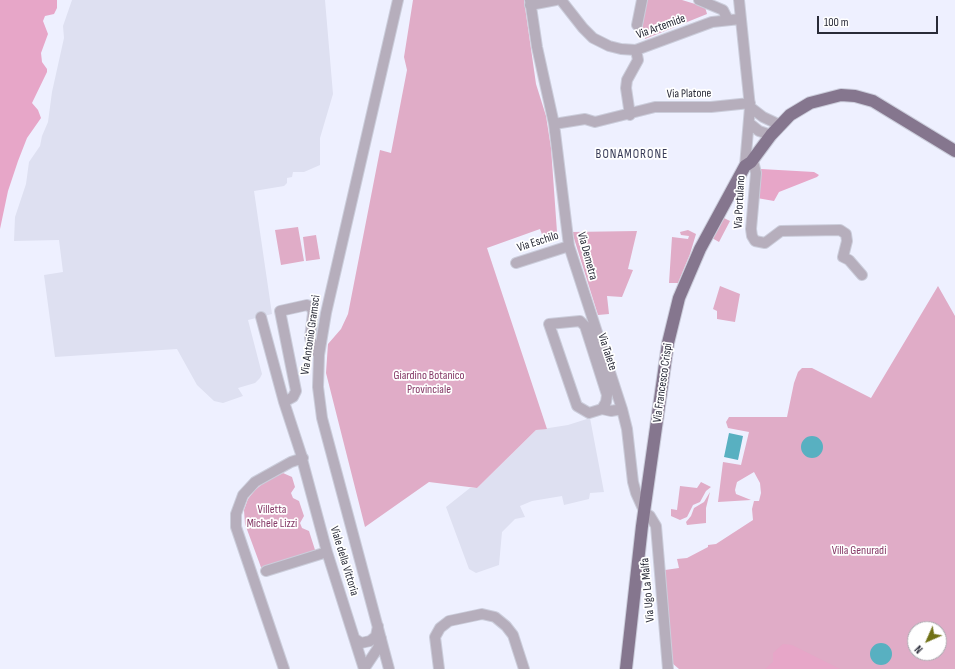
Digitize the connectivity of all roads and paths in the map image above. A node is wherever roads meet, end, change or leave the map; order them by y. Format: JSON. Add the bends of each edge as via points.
{"nodes":[{"id":1,"x":398,"y":0,"type":"edge"},
{"id":2,"x":556,"y":0,"type":"edge"},
{"id":3,"x":561,"y":0,"type":"edge"},
{"id":4,"x":642,"y":0,"type":"edge"},
{"id":5,"x":700,"y":0,"type":"edge"},
{"id":6,"x":739,"y":0,"type":"edge"},
{"id":7,"x":530,"y":2,"type":"edge"},
{"id":8,"x":740,"y":18,"type":"junction"},
{"id":9,"x":728,"y":20,"type":"junction"},
{"id":10,"x":637,"y":25,"type":"dead end"},
{"id":11,"x":636,"y":50,"type":"junction"},
{"id":12,"x":750,"y":105,"type":"junction"},
{"id":13,"x":630,"y":115,"type":"junction"},
{"id":14,"x":749,"y":123,"type":"junction"},
{"id":15,"x":554,"y":124,"type":"junction"},
{"id":16,"x":780,"y":125,"type":"junction"},
{"id":17,"x":771,"y":135,"type":"junction"},
{"id":18,"x":955,"y":151,"type":"edge"},
{"id":19,"x":748,"y":164,"type":"junction"},
{"id":20,"x":568,"y":246,"type":"junction"},
{"id":21,"x":516,"y":263,"type":"dead end"},
{"id":22,"x":862,"y":275,"type":"dead end"},
{"id":23,"x":261,"y":317,"type":"dead end"},
{"id":24,"x":319,"y":355,"type":"junction"},
{"id":25,"x":284,"y":402,"type":"junction"},
{"id":26,"x":602,"y":409,"type":"junction"},
{"id":27,"x":622,"y":409,"type":"junction"},
{"id":28,"x":301,"y":458,"type":"junction"},
{"id":29,"x":645,"y":513,"type":"junction"},
{"id":30,"x":327,"y":552,"type":"junction"},
{"id":31,"x":266,"y":571,"type":"dead end"},
{"id":32,"x":380,"y":631,"type":"junction"},
{"id":33,"x":355,"y":639,"type":"junction"},
{"id":34,"x":389,"y":668,"type":"edge"},
{"id":35,"x":284,"y":669,"type":"edge"},
{"id":36,"x":364,"y":669,"type":"edge"},
{"id":37,"x":439,"y":669,"type":"edge"},
{"id":38,"x":524,"y":669,"type":"edge"},
{"id":39,"x":626,"y":669,"type":"edge"},
{"id":40,"x":668,"y":669,"type":"edge"}],
"edges":[{"from":1,"to":24,"type":"street","name":"Via Antonio Gramsci","via":[[328,301]]},
{"from":2,"to":7,"type":"street"},
{"from":3,"to":11,"type":"street","name":"Via Artemide","via":[[593,38],[609,46]]},
{"from":4,"to":10,"type":"street"},
{"from":5,"to":9,"type":"street","via":[[723,10]]},
{"from":6,"to":8,"type":"street"},
{"from":7,"to":15,"type":"street","name":"Via Demetra"},
{"from":8,"to":9,"type":"street","name":"Via Artemide"},
{"from":8,"to":12,"type":"street"},
{"from":9,"to":11,"type":"street","name":"Via Artemide","via":[[712,22]]},
{"from":11,"to":13,"type":"street","via":[[638,60],[627,80],[626,88]]},
{"from":12,"to":13,"type":"street","name":"Via Platone","via":[[655,107]]},
{"from":12,"to":14,"type":"street"},
{"from":12,"to":16,"type":"street","via":[[763,117]]},
{"from":13,"to":15,"type":"street","name":"Via Platone","via":[[594,122],[585,119]]},
{"from":14,"to":17,"type":"street","via":[[759,131]]},
{"from":14,"to":19,"type":"street"},
{"from":15,"to":20,"type":"street","name":"Via Demetra"},
{"from":16,"to":17,"type":"main road","name":"Via Francesco Crispi"},
{"from":16,"to":18,"type":"main road","name":"Via Francesco Crispi","via":[[799,109],[816,100],[841,95],[856,96],[873,101]]},
{"from":17,"to":19,"type":"main road","name":"Via Francesco Crispi"},
{"from":19,"to":22,"type":"street","name":"Via Portulano","via":[[754,165],[756,173],[751,228],[755,241],[765,243],[781,232],[840,230],[846,234],[844,258],[850,260]]},
{"from":19,"to":29,"type":"main road","name":"Via Francesco Crispi","via":[[708,232],[679,298],[668,343]]},
{"from":20,"to":21,"type":"street","name":"Via Eschilo"},
{"from":20,"to":27,"type":"street","name":"Via Demetra"},
{"from":23,"to":25,"type":"street","name":"Viale della Vittoria"},
{"from":24,"to":25,"type":"street","via":[[310,338],[313,313],[311,306],[280,311],[296,391],[293,397]]},
{"from":24,"to":32,"type":"street","name":"Via Antonio Gramsci","via":[[318,387],[322,418]]},
{"from":25,"to":28,"type":"street","name":"Viale della Vittoria"},
{"from":26,"to":26,"type":"street","name":"Via Talete","via":[[589,413],[577,406],[549,324],[580,321],[585,326],[607,395]]},
{"from":26,"to":27,"type":"street"},
{"from":27,"to":29,"type":"street","name":"Via Demetra","via":[[633,482]]},
{"from":28,"to":30,"type":"street","name":"Viale della Vittoria"},
{"from":28,"to":35,"type":"street","via":[[255,482],[243,495],[236,514],[236,527]]},
{"from":29,"to":39,"type":"main road","name":"Via Francesco Crispi"},
{"from":29,"to":40,"type":"street","name":"Via Ugo La Malfa","via":[[656,526]]},
{"from":30,"to":31,"type":"street"},
{"from":30,"to":33,"type":"street","name":"Viale della Vittoria"},
{"from":32,"to":33,"type":"street","via":[[370,641],[361,643]]},
{"from":32,"to":34,"type":"street","name":"Via Antonio Gramsci"},
{"from":32,"to":36,"type":"street","via":[[378,648]]},
{"from":33,"to":36,"type":"street","name":"Viale della Vittoria"},
{"from":37,"to":38,"type":"street","via":[[435,637],[440,628],[450,621],[482,614],[495,617],[513,635]]}]}
